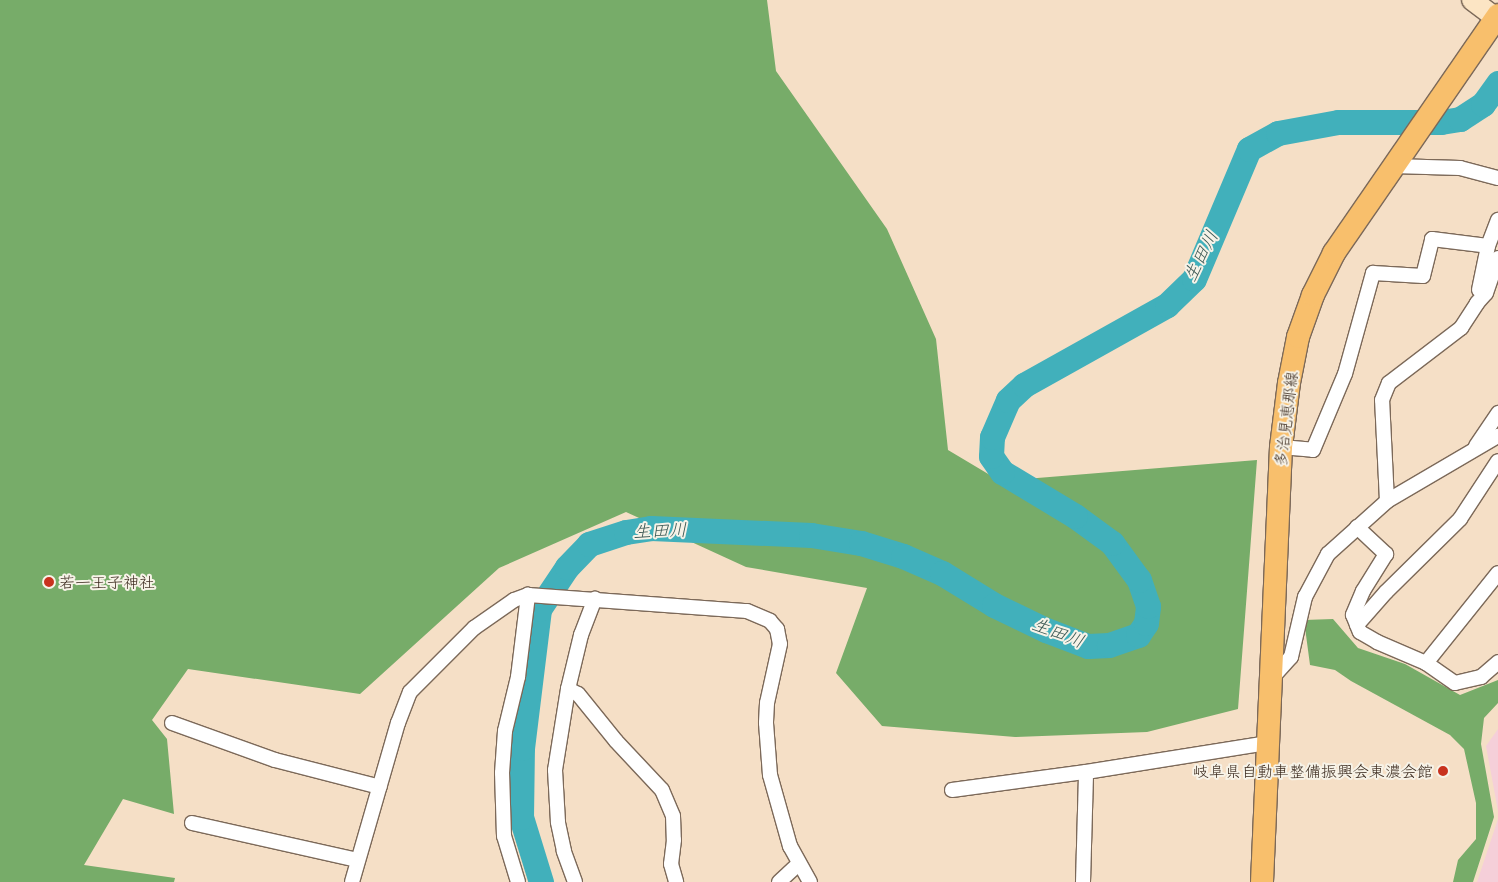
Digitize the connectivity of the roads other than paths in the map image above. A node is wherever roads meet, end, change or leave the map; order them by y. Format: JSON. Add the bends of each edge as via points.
{"nodes":[{"id":1,"x":1472,"y":0,"type":"edge"},
{"id":2,"x":1497,"y":16,"type":"edge"},
{"id":3,"x":1393,"y":166,"type":"junction"},
{"id":4,"x":1498,"y":178,"type":"edge"},
{"id":5,"x":1498,"y":220,"type":"edge"},
{"id":6,"x":1488,"y":246,"type":"junction"},
{"id":7,"x":1498,"y":258,"type":"edge"},
{"id":8,"x":1477,"y":303,"type":"junction"},
{"id":9,"x":1498,"y":413,"type":"edge"},
{"id":10,"x":1498,"y":436,"type":"edge"},
{"id":11,"x":1281,"y":447,"type":"junction"},
{"id":12,"x":1474,"y":448,"type":"junction"},
{"id":13,"x":1498,"y":461,"type":"edge"},
{"id":14,"x":1387,"y":501,"type":"junction"},
{"id":15,"x":1357,"y":527,"type":"junction"},
{"id":16,"x":1498,"y":573,"type":"edge"},
{"id":17,"x":528,"y":594,"type":"junction"},
{"id":18,"x":595,"y":599,"type":"junction"},
{"id":19,"x":1357,"y":625,"type":"junction"},
{"id":20,"x":1498,"y":662,"type":"edge"},
{"id":21,"x":1426,"y":663,"type":"junction"},
{"id":22,"x":1271,"y":679,"type":"junction"},
{"id":23,"x":568,"y":689,"type":"junction"},
{"id":24,"x":172,"y":723,"type":"dead end"},
{"id":25,"x":1267,"y":743,"type":"junction"},
{"id":26,"x":1086,"y":772,"type":"junction"},
{"id":27,"x":380,"y":788,"type":"junction"},
{"id":28,"x":952,"y":790,"type":"dead end"},
{"id":29,"x":192,"y":822,"type":"dead end"},
{"id":30,"x":358,"y":860,"type":"junction"},
{"id":31,"x":798,"y":864,"type":"junction"},
{"id":32,"x":352,"y":882,"type":"edge"},
{"id":33,"x":518,"y":882,"type":"edge"},
{"id":34,"x":574,"y":882,"type":"edge"},
{"id":35,"x":676,"y":882,"type":"edge"},
{"id":36,"x":779,"y":882,"type":"edge"},
{"id":37,"x":810,"y":882,"type":"edge"},
{"id":38,"x":1083,"y":882,"type":"edge"},
{"id":39,"x":1262,"y":882,"type":"edge"}],
"edges":[{"from":1,"to":2,"type":"main road"},
{"from":2,"to":3,"type":"main road","name":"多治見恵那線"},
{"from":3,"to":4,"type":"street","via":[[1460,168]]},
{"from":3,"to":11,"type":"main road","name":"多治見恵那線","via":[[1334,253],[1313,296],[1298,338]]},
{"from":5,"to":6,"type":"street"},
{"from":6,"to":8,"type":"street"},
{"from":6,"to":11,"type":"street","via":[[1432,239],[1423,276],[1374,273],[1345,374],[1313,450]]},
{"from":7,"to":8,"type":"street","via":[[1486,293]]},
{"from":8,"to":14,"type":"street","via":[[1461,328],[1388,383],[1382,400]]},
{"from":9,"to":12,"type":"street"},
{"from":10,"to":12,"type":"street"},
{"from":11,"to":22,"type":"main road","name":"多治見恵那線"},
{"from":12,"to":14,"type":"street"},
{"from":13,"to":19,"type":"street","via":[[1460,519]]},
{"from":14,"to":15,"type":"street"},
{"from":15,"to":19,"type":"street","via":[[1386,554],[1363,591],[1353,615]]},
{"from":15,"to":22,"type":"street","via":[[1328,554],[1305,596],[1291,657]]},
{"from":16,"to":21,"type":"street"},
{"from":17,"to":18,"type":"street"},
{"from":17,"to":27,"type":"street","via":[[474,628],[410,692]]},
{"from":17,"to":33,"type":"street","via":[[518,677],[505,731],[502,773],[504,836]]},
{"from":18,"to":23,"type":"street","via":[[581,635]]},
{"from":18,"to":31,"type":"street","via":[[746,611],[770,621],[777,630],[780,644],[766,723],[770,775]]},
{"from":19,"to":21,"type":"street","via":[[1360,632],[1377,642]]},
{"from":20,"to":21,"type":"street","via":[[1481,677],[1455,683]]},
{"from":22,"to":25,"type":"main road","name":"多治見恵那線"},
{"from":23,"to":34,"type":"street","via":[[555,770],[558,822]]},
{"from":23,"to":35,"type":"street","via":[[578,694],[662,790],[673,816],[671,864]]},
{"from":24,"to":27,"type":"street","via":[[275,760]]},
{"from":25,"to":26,"type":"street"},
{"from":25,"to":39,"type":"main road","name":"多治見恵那線"},
{"from":26,"to":28,"type":"street"},
{"from":26,"to":38,"type":"street"},
{"from":27,"to":30,"type":"street"},
{"from":29,"to":30,"type":"street"},
{"from":30,"to":32,"type":"street"},
{"from":31,"to":36,"type":"street"},
{"from":31,"to":37,"type":"street"}]}
